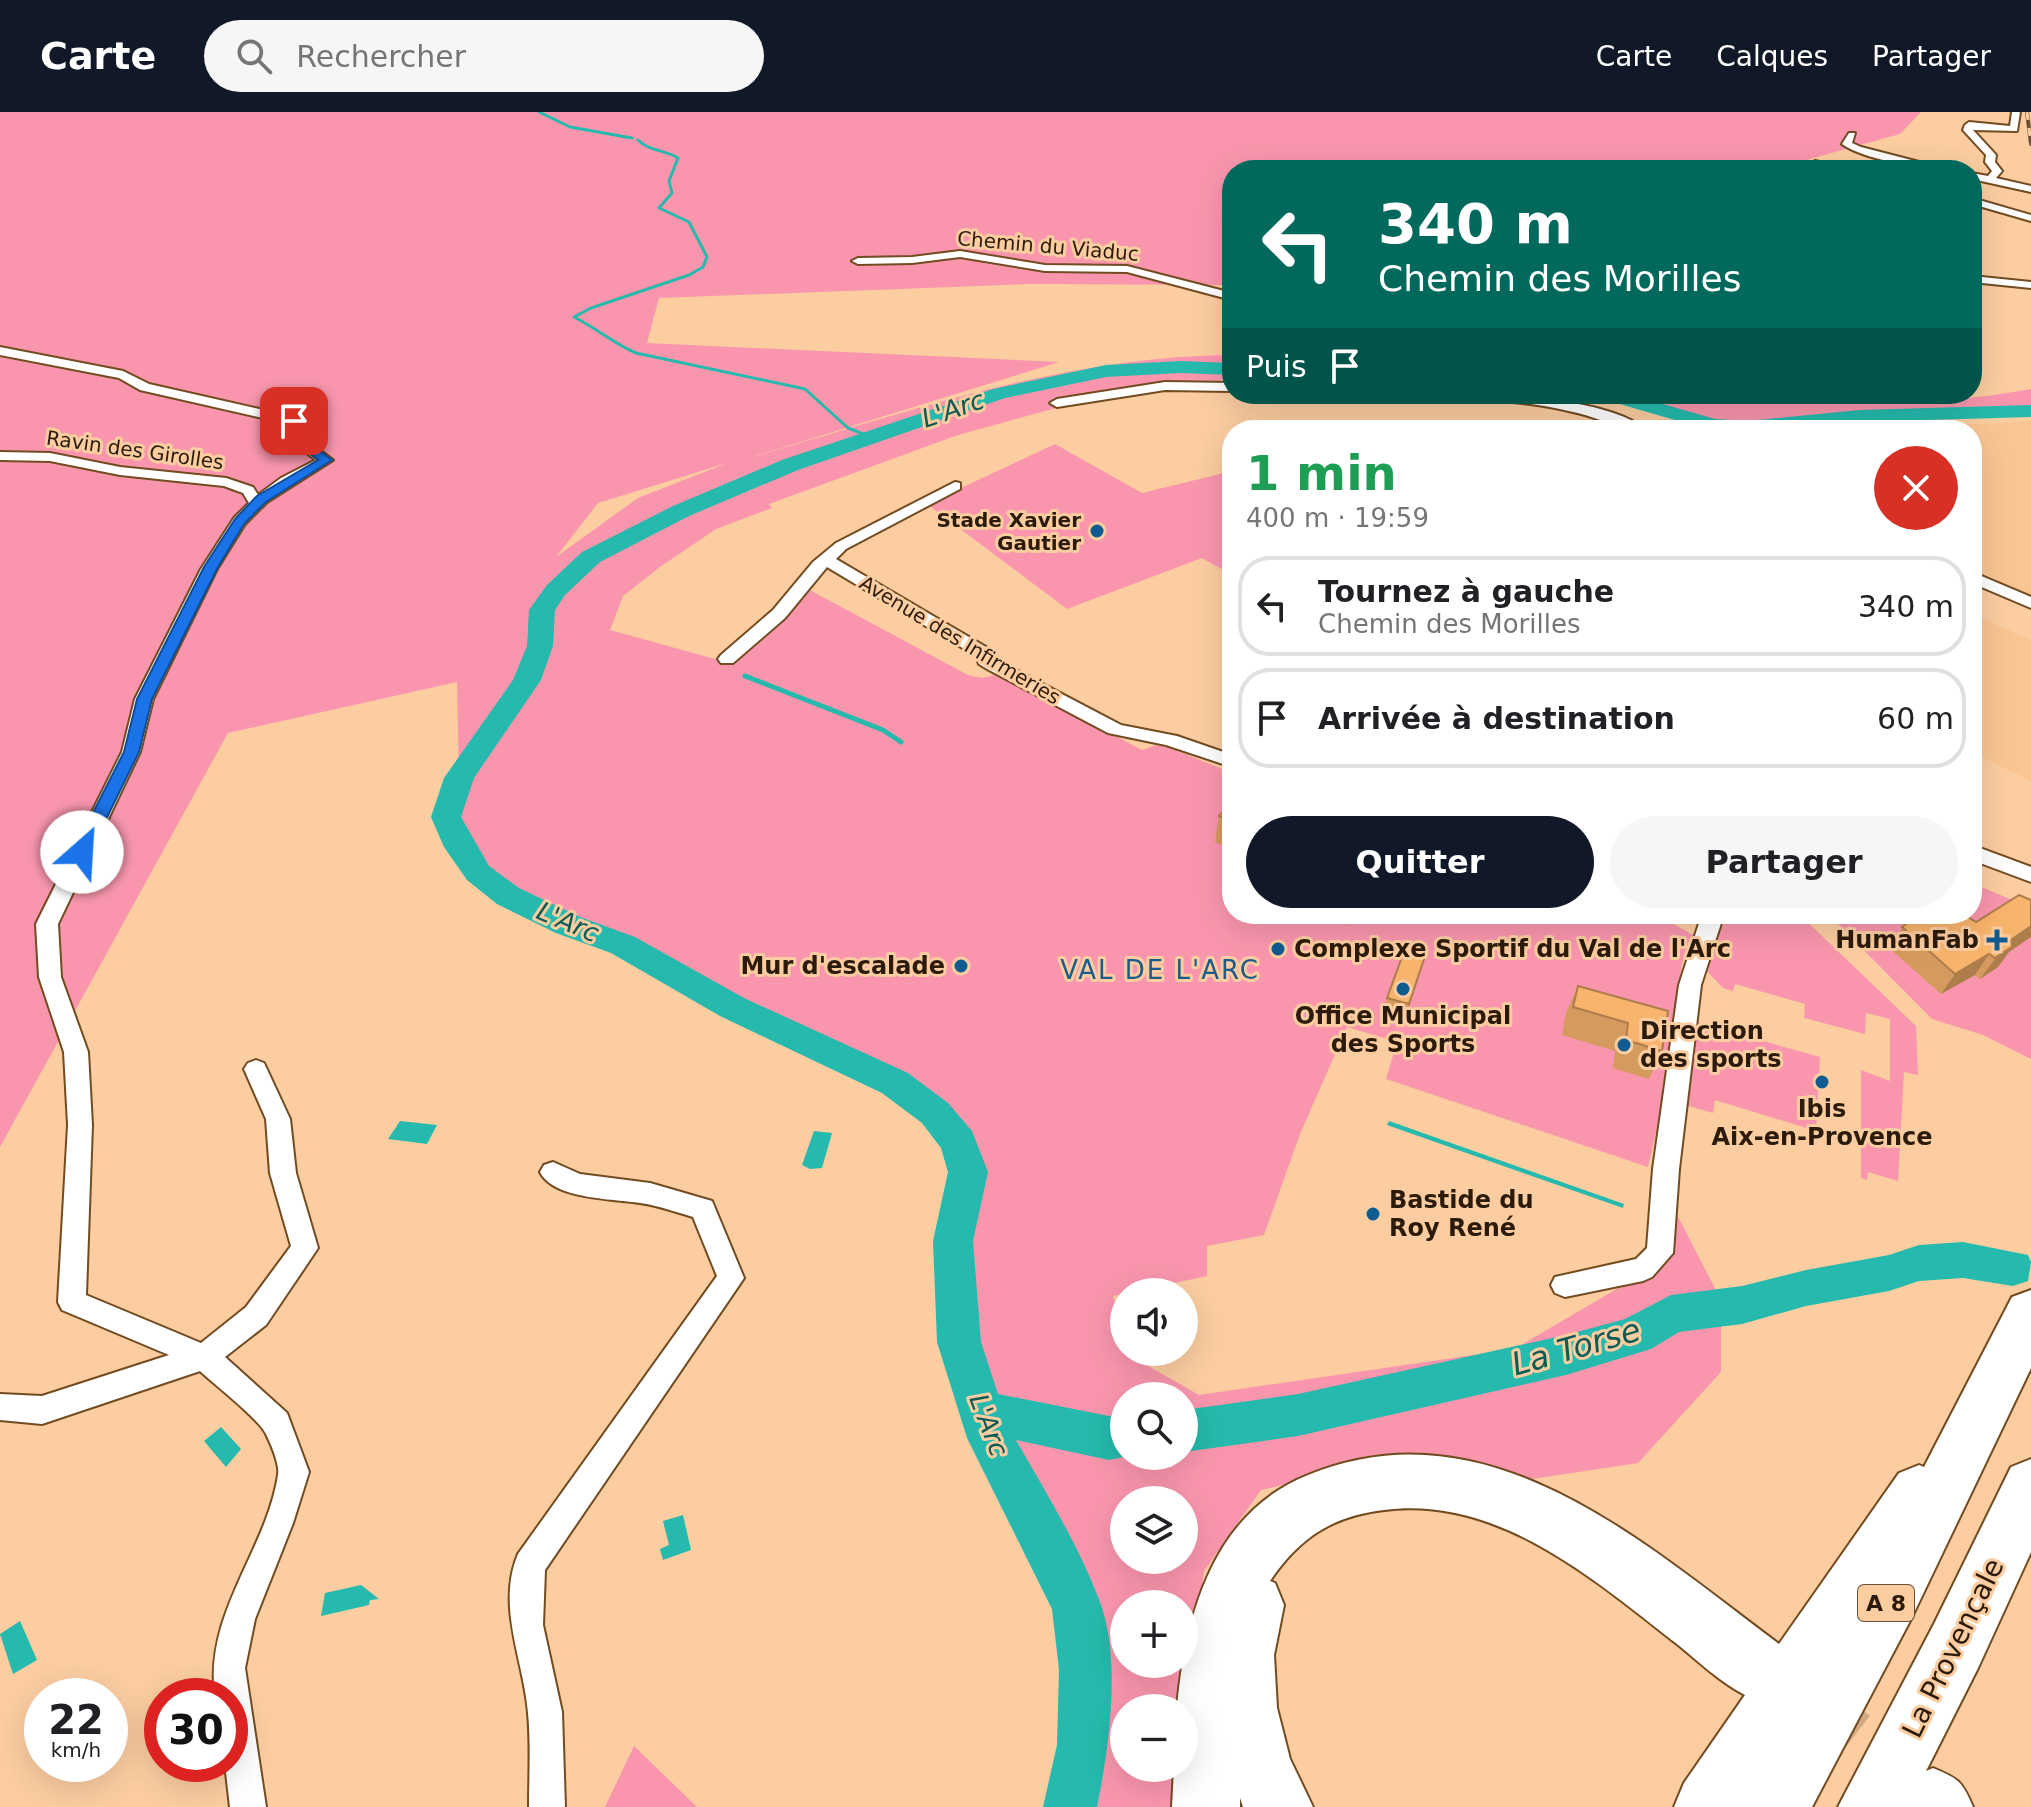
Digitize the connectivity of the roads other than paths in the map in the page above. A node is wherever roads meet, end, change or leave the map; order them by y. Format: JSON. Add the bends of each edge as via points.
{"nodes":[{"id":1,"x":2016,"y":112,"type":"edge"},
{"id":2,"x":1852,"y":135,"type":"dead end"},
{"id":3,"x":1904,"y":160,"type":"edge"},
{"id":4,"x":1982,"y":178,"type":"edge"},
{"id":5,"x":1990,"y":180,"type":"junction"},
{"id":6,"x":2031,"y":189,"type":"edge"},
{"id":7,"x":1982,"y":204,"type":"edge"},
{"id":8,"x":2031,"y":218,"type":"edge"},
{"id":9,"x":858,"y":261,"type":"dead end"},
{"id":10,"x":1982,"y":280,"type":"edge"},
{"id":11,"x":2031,"y":285,"type":"edge"},
{"id":12,"x":1222,"y":294,"type":"edge"},
{"id":13,"x":0,"y":351,"type":"edge"},
{"id":14,"x":1222,"y":387,"type":"edge"},
{"id":15,"x":1057,"y":403,"type":"dead end"},
{"id":16,"x":1558,"y":404,"type":"edge"},
{"id":17,"x":1618,"y":420,"type":"edge"},
{"id":18,"x":0,"y":456,"type":"edge"},
{"id":19,"x":955,"y":486,"type":"dead end"},
{"id":20,"x":257,"y":504,"type":"junction"},
{"id":21,"x":825,"y":559,"type":"junction"},
{"id":22,"x":1982,"y":581,"type":"edge"},
{"id":23,"x":2031,"y":603,"type":"edge"},
{"id":24,"x":727,"y":659,"type":"dead end"},
{"id":25,"x":1222,"y":758,"type":"edge"},
{"id":26,"x":1982,"y":855,"type":"edge"},
{"id":27,"x":2025,"y":870,"type":"edge"},
{"id":28,"x":1710,"y":924,"type":"edge"},
{"id":29,"x":256,"y":1069,"type":"dead end"},
{"id":30,"x":553,"y":1172,"type":"dead end"},
{"id":31,"x":1565,"y":1285,"type":"dead end"},
{"id":32,"x":2031,"y":1313,"type":"edge"},
{"id":33,"x":204,"y":1357,"type":"junction"},
{"id":34,"x":1990,"y":1395,"type":"junction"},
{"id":35,"x":0,"y":1407,"type":"edge"},
{"id":36,"x":2031,"y":1487,"type":"edge"},
{"id":37,"x":1915,"y":1805,"type":"edge"},
{"id":38,"x":248,"y":1807,"type":"edge"},
{"id":39,"x":547,"y":1807,"type":"edge"},
{"id":40,"x":1206,"y":1807,"type":"edge"},
{"id":41,"x":1279,"y":1807,"type":"edge"},
{"id":42,"x":1708,"y":1807,"type":"edge"},
{"id":43,"x":1776,"y":1807,"type":"edge"}],
"edges":[{"from":1,"to":5,"type":"street","via":[[2014,129],[1969,125],[1991,155],[1997,171]]},
{"from":2,"to":3,"type":"street","via":[[1847,144]]},
{"from":4,"to":5,"type":"street"},
{"from":5,"to":6,"type":"street"},
{"from":7,"to":8,"type":"street"},
{"from":9,"to":12,"type":"street","name":"Chemin du Viaduc","via":[[960,254],[1045,268],[1127,269]]},
{"from":10,"to":11,"type":"street"},
{"from":13,"to":20,"type":"street","via":[[123,375],[145,387],[294,421],[298,440],[326,460]]},
{"from":14,"to":15,"type":"street","via":[[1165,386]]},
{"from":16,"to":17,"type":"street"},
{"from":18,"to":20,"type":"street","name":"Ravin des Girolles","via":[[50,457],[120,471],[226,482],[248,490]]},
{"from":19,"to":21,"type":"street","name":"Avenue des Infirmeries","via":[[855,537]]},
{"from":20,"to":33,"type":"street","via":[[239,521],[181,622],[144,699],[131,752],[47,924],[50,977],[77,1066],[80,1125],[72,1302]]},
{"from":21,"to":24,"type":"street","name":"Avenue des Infirmeries","via":[[793,600]]},
{"from":21,"to":25,"type":"street","name":"Avenue des Infirmeries","via":[[985,654],[995,666],[1115,729]]},
{"from":22,"to":23,"type":"street"},
{"from":26,"to":27,"type":"street"},
{"from":28,"to":31,"type":"street","via":[[1690,985],[1660,1253],[1643,1269]]},
{"from":29,"to":33,"type":"street","via":[[278,1119],[283,1173],[305,1248],[256,1316]]},
{"from":30,"to":39,"type":"street","via":[[576,1184],[650,1194],[703,1209],[731,1278],[529,1565],[527,1625],[545,1712]]},
{"from":32,"to":34,"type":"highway","number":"A 8"},
{"from":33,"to":35,"type":"street","via":[[42,1410]]},
{"from":33,"to":38,"type":"street","via":[[277,1423],[294,1472],[239,1619],[228,1668]]},
{"from":34,"to":42,"type":"highway","via":[[1873,1556]]},
{"from":34,"to":43,"type":"highway","number":"A 8"},
{"from":36,"to":37,"type":"highway","name":"La Provençale","via":[[1956,1646]]},
{"from":40,"to":41,"type":"highway","via":[[1211,1674],[1225,1606],[1248,1560],[1271,1533],[1303,1505],[1346,1490],[1419,1480],[1473,1489],[1536,1514],[1596,1547],[1758,1677],[1642,1599],[1533,1534],[1477,1508],[1434,1501],[1380,1502],[1339,1515],[1301,1537],[1266,1572],[1247,1620],[1246,1726]]}]}
